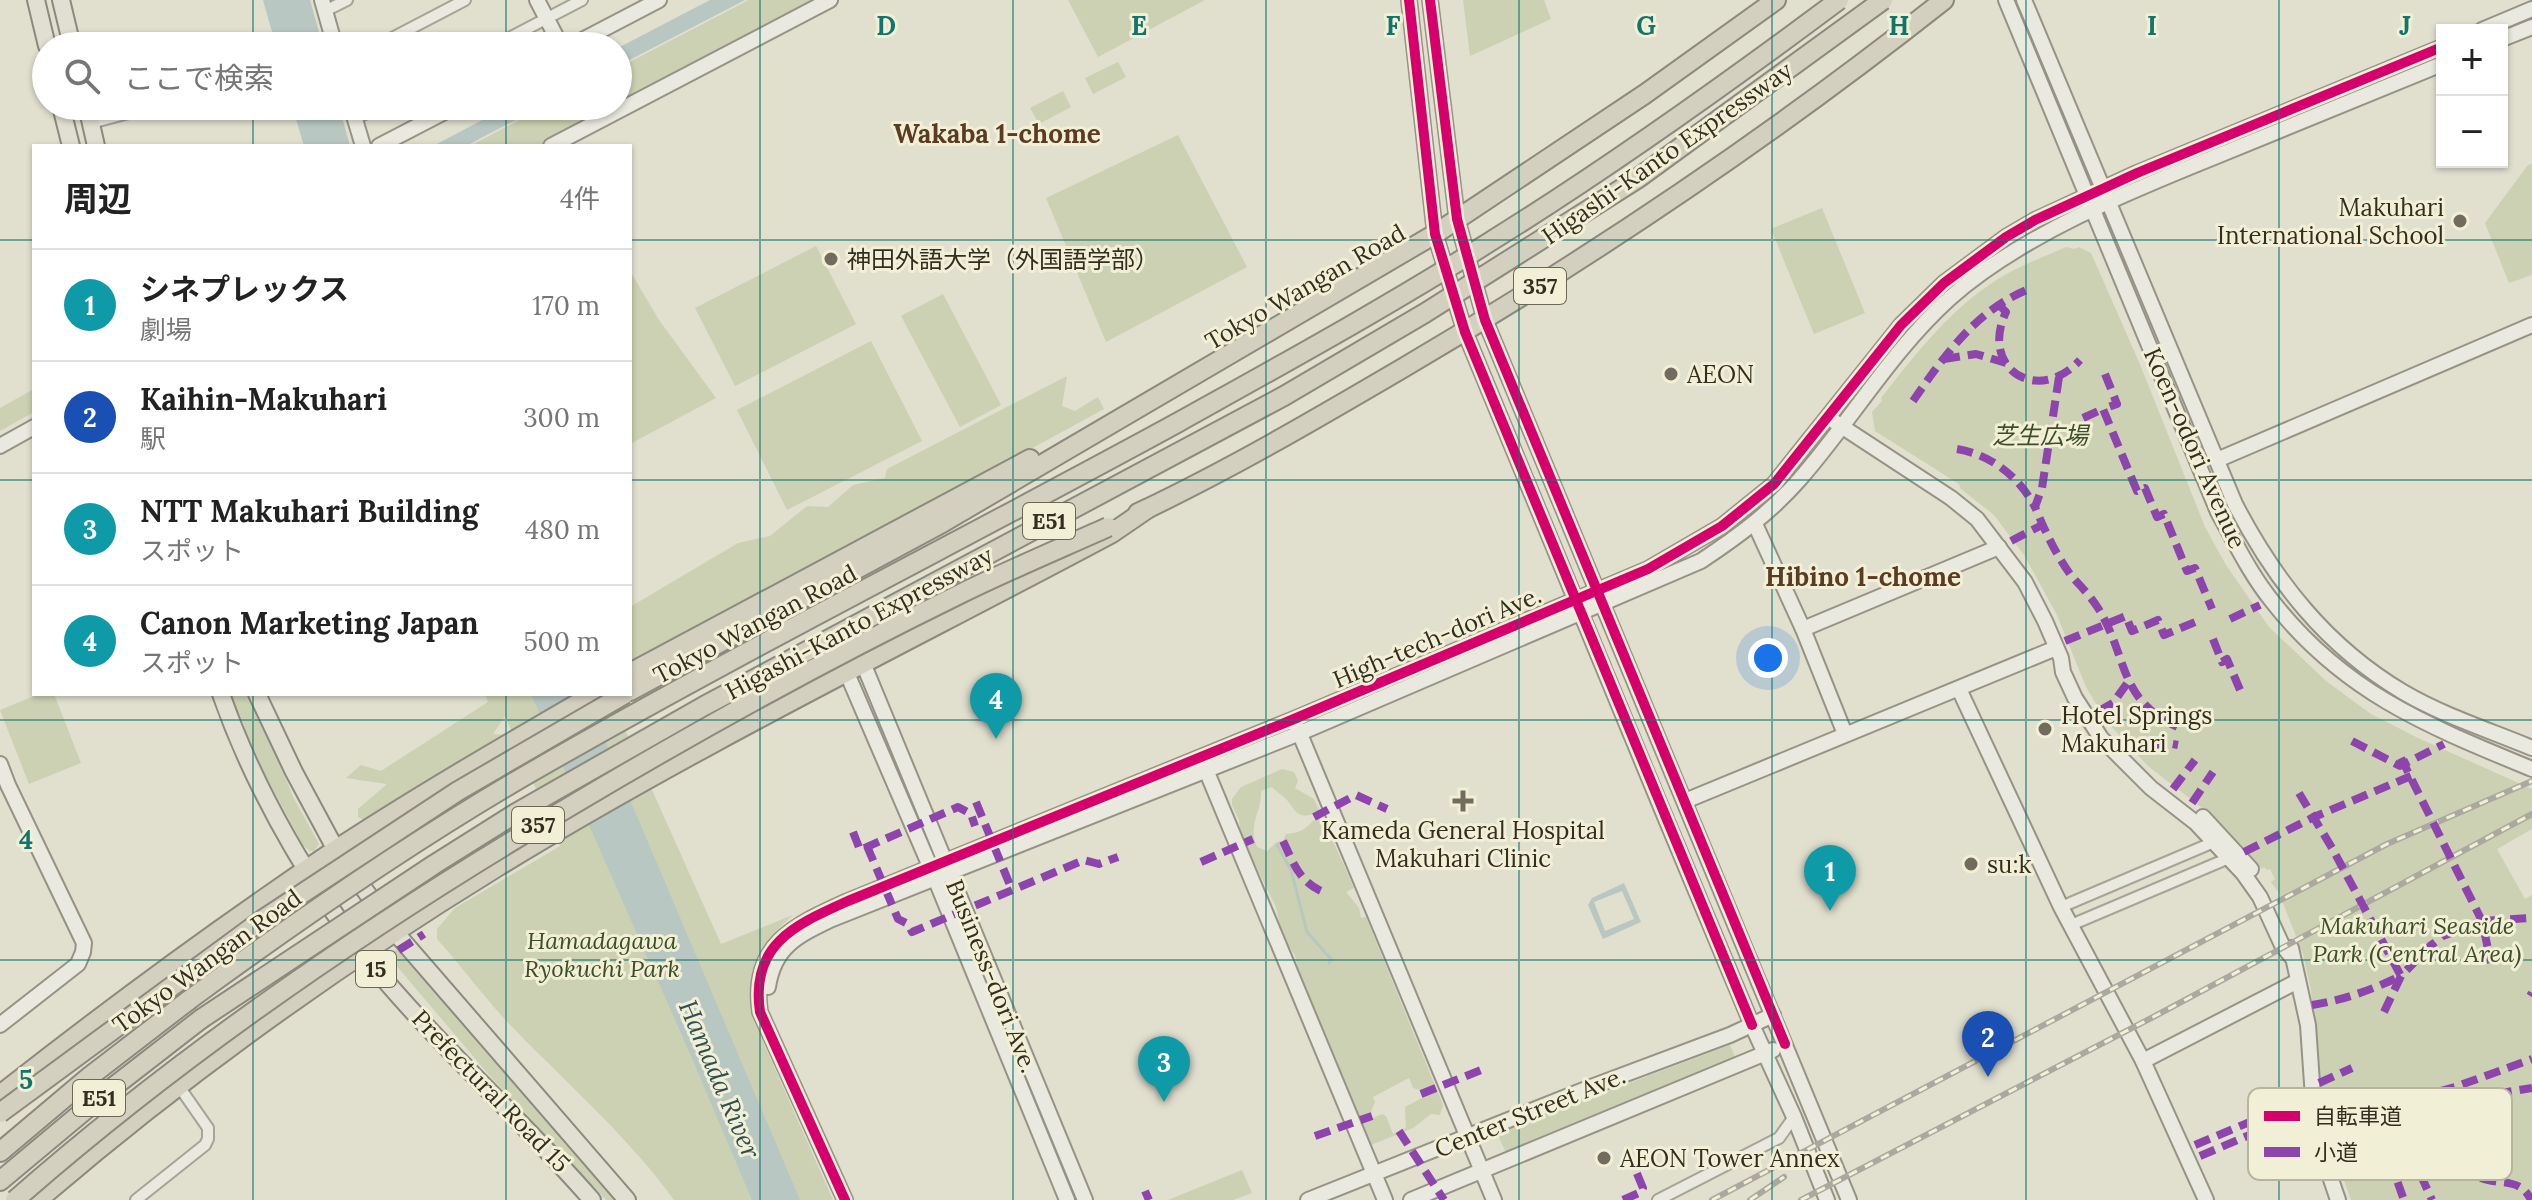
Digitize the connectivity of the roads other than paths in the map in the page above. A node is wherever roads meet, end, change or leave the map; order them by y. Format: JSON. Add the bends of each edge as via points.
{"nodes":[{"id":1,"x":36,"y":0,"type":"edge"},
{"id":2,"x":61,"y":0,"type":"edge"},
{"id":3,"x":347,"y":0,"type":"edge"},
{"id":4,"x":465,"y":0,"type":"edge"},
{"id":5,"x":537,"y":0,"type":"edge"},
{"id":6,"x":582,"y":0,"type":"edge"},
{"id":7,"x":659,"y":0,"type":"edge"},
{"id":8,"x":830,"y":0,"type":"edge"},
{"id":9,"x":1409,"y":0,"type":"edge"},
{"id":10,"x":1430,"y":0,"type":"edge"},
{"id":11,"x":1776,"y":0,"type":"edge"},
{"id":12,"x":1839,"y":0,"type":"edge"},
{"id":13,"x":1883,"y":0,"type":"edge"},
{"id":14,"x":1944,"y":0,"type":"edge"},
{"id":15,"x":2006,"y":0,"type":"edge"},
{"id":16,"x":2024,"y":0,"type":"edge"},
{"id":17,"x":324,"y":6,"type":"edge"},
{"id":18,"x":2532,"y":9,"type":"edge"},
{"id":19,"x":547,"y":18,"type":"junction"},
{"id":20,"x":2496,"y":24,"type":"edge"},
{"id":21,"x":2532,"y":27,"type":"edge"},
{"id":22,"x":44,"y":32,"type":"edge"},
{"id":23,"x":69,"y":32,"type":"edge"},
{"id":24,"x":331,"y":32,"type":"edge"},
{"id":25,"x":404,"y":32,"type":"edge"},
{"id":26,"x":520,"y":32,"type":"edge"},
{"id":27,"x":554,"y":32,"type":"edge"},
{"id":28,"x":598,"y":32,"type":"edge"},
{"id":29,"x":2508,"y":37,"type":"edge"},
{"id":30,"x":2436,"y":50,"type":"edge"},
{"id":31,"x":2436,"y":66,"type":"edge"},
{"id":32,"x":632,"y":104,"type":"edge"},
{"id":33,"x":64,"y":120,"type":"edge"},
{"id":34,"x":90,"y":120,"type":"edge"},
{"id":35,"x":102,"y":120,"type":"edge"},
{"id":36,"x":355,"y":120,"type":"edge"},
{"id":37,"x":429,"y":120,"type":"edge"},
{"id":38,"x":601,"y":120,"type":"edge"},
{"id":39,"x":91,"y":123,"type":"junction"},
{"id":40,"x":70,"y":144,"type":"edge"},
{"id":41,"x":96,"y":144,"type":"edge"},
{"id":42,"x":362,"y":144,"type":"edge"},
{"id":43,"x":383,"y":144,"type":"edge"},
{"id":44,"x":555,"y":144,"type":"edge"},
{"id":45,"x":2106,"y":195,"type":"junction"},
{"id":46,"x":2087,"y":196,"type":"junction"},
{"id":47,"x":2093,"y":210,"type":"junction"},
{"id":48,"x":1457,"y":219,"type":"junction"},
{"id":49,"x":1435,"y":234,"type":"junction"},
{"id":50,"x":1485,"y":320,"type":"junction"},
{"id":51,"x":1284,"y":321,"type":"junction"},
{"id":52,"x":2532,"y":325,"type":"edge"},
{"id":53,"x":1465,"y":332,"type":"junction"},
{"id":54,"x":1828,"y":418,"type":"junction"},
{"id":55,"x":1841,"y":427,"type":"junction"},
{"id":56,"x":32,"y":428,"type":"edge"},
{"id":57,"x":0,"y":446,"type":"edge"},
{"id":58,"x":2217,"y":460,"type":"junction"},
{"id":59,"x":1147,"y":509,"type":"junction"},
{"id":60,"x":1755,"y":524,"type":"junction"},
{"id":61,"x":1999,"y":547,"type":"junction"},
{"id":62,"x":1599,"y":598,"type":"junction"},
{"id":63,"x":1579,"y":606,"type":"junction"},
{"id":64,"x":1803,"y":629,"type":"junction"},
{"id":65,"x":2059,"y":653,"type":"junction"},
{"id":66,"x":863,"y":663,"type":"junction"},
{"id":67,"x":846,"y":671,"type":"junction"},
{"id":68,"x":632,"y":672,"type":"edge"},
{"id":69,"x":1959,"y":689,"type":"junction"},
{"id":70,"x":632,"y":690,"type":"edge"},
{"id":71,"x":222,"y":696,"type":"edge"},
{"id":72,"x":258,"y":696,"type":"edge"},
{"id":73,"x":591,"y":696,"type":"edge"},
{"id":74,"x":622,"y":696,"type":"edge"},
{"id":75,"x":1297,"y":726,"type":"junction"},
{"id":76,"x":1845,"y":734,"type":"junction"},
{"id":77,"x":2532,"y":748,"type":"edge"},
{"id":78,"x":1201,"y":757,"type":"junction"},
{"id":79,"x":0,"y":764,"type":"edge"},
{"id":80,"x":2532,"y":769,"type":"edge"},
{"id":81,"x":1207,"y":771,"type":"junction"},
{"id":82,"x":1685,"y":801,"type":"junction"},
{"id":83,"x":2214,"y":842,"type":"junction"},
{"id":84,"x":336,"y":850,"type":"junction"},
{"id":85,"x":2230,"y":851,"type":"junction"},
{"id":86,"x":947,"y":866,"type":"junction"},
{"id":87,"x":306,"y":871,"type":"junction"},
{"id":88,"x":932,"y":873,"type":"junction"},
{"id":89,"x":2061,"y":907,"type":"junction"},
{"id":90,"x":2071,"y":925,"type":"junction"},
{"id":91,"x":395,"y":932,"type":"junction"},
{"id":92,"x":363,"y":954,"type":"junction"},
{"id":93,"x":2298,"y":981,"type":"junction"},
{"id":94,"x":1773,"y":1015,"type":"junction"},
{"id":95,"x":0,"y":1025,"type":"edge"},
{"id":96,"x":1752,"y":1025,"type":"junction"},
{"id":97,"x":1785,"y":1044,"type":"junction"},
{"id":98,"x":1765,"y":1054,"type":"junction"},
{"id":99,"x":2143,"y":1061,"type":"junction"},
{"id":100,"x":178,"y":1085,"type":"junction"},
{"id":101,"x":2312,"y":1088,"type":"edge"},
{"id":102,"x":0,"y":1095,"type":"edge"},
{"id":103,"x":0,"y":1113,"type":"edge"},
{"id":104,"x":1794,"y":1117,"type":"junction"},
{"id":105,"x":1468,"y":1136,"type":"junction"},
{"id":106,"x":0,"y":1152,"type":"edge"},
{"id":107,"x":1482,"y":1171,"type":"junction"},
{"id":108,"x":1375,"y":1174,"type":"junction"},
{"id":109,"x":2331,"y":1180,"type":"edge"},
{"id":110,"x":0,"y":1181,"type":"edge"},
{"id":111,"x":15,"y":1200,"type":"edge"},
{"id":112,"x":38,"y":1200,"type":"edge"},
{"id":113,"x":136,"y":1200,"type":"edge"},
{"id":114,"x":592,"y":1200,"type":"edge"},
{"id":115,"x":627,"y":1200,"type":"edge"},
{"id":116,"x":845,"y":1200,"type":"edge"},
{"id":117,"x":1067,"y":1200,"type":"edge"},
{"id":118,"x":1085,"y":1200,"type":"edge"},
{"id":119,"x":1308,"y":1200,"type":"edge"},
{"id":120,"x":1385,"y":1200,"type":"edge"},
{"id":121,"x":1411,"y":1200,"type":"edge"},
{"id":122,"x":1494,"y":1200,"type":"edge"},
{"id":123,"x":1658,"y":1200,"type":"edge"},
{"id":124,"x":1827,"y":1200,"type":"edge"},
{"id":125,"x":1849,"y":1200,"type":"edge"},
{"id":126,"x":2206,"y":1200,"type":"edge"},
{"id":127,"x":2338,"y":1200,"type":"edge"}],
"edges":[{"from":1,"to":22,"type":"main road"},
{"from":2,"to":23,"type":"main road"},
{"from":3,"to":17,"type":"street"},
{"from":4,"to":25,"type":"street"},
{"from":5,"to":19,"type":"street"},
{"from":6,"to":19,"type":"street"},
{"from":7,"to":28,"type":"street"},
{"from":8,"to":32,"type":"street"},
{"from":9,"to":49,"type":"street"},
{"from":10,"to":48,"type":"street"},
{"from":11,"to":48,"type":"highway","name":"Tokyo Wangan Road"},
{"from":12,"to":106,"type":"highway","name":"Higashi-Kanto Expressway","number":"E51","bridge":true,"via":[[1652,136],[1475,251],[1179,421],[538,768],[426,837],[251,954]]},
{"from":13,"to":110,"type":"highway","name":"Higashi-Kanto Expressway","number":"E51","bridge":true,"via":[[1637,179],[1357,354],[516,813],[201,1019]]},
{"from":14,"to":50,"type":"highway","number":"357","via":[[1785,121]]},
{"from":15,"to":46,"type":"street","name":"Koen-odori Avenue"},
{"from":16,"to":45,"type":"street","name":"Koen-odori Avenue"},
{"from":17,"to":24,"type":"street"},
{"from":18,"to":20,"type":"street"},
{"from":19,"to":26,"type":"street"},
{"from":19,"to":27,"type":"street"},
{"from":21,"to":29,"type":"street"},
{"from":30,"to":45,"type":"street"},
{"from":31,"to":45,"type":"street","via":[[2155,181]]},
{"from":33,"to":40,"type":"main road"},
{"from":34,"to":39,"type":"main road"},
{"from":35,"to":39,"type":"street"},
{"from":36,"to":42,"type":"street"},
{"from":37,"to":43,"type":"street"},
{"from":38,"to":44,"type":"street"},
{"from":39,"to":41,"type":"main road"},
{"from":45,"to":46,"type":"street","name":"High-tech-dori Ave."},
{"from":45,"to":47,"type":"street","name":"High-tech-dori Ave."},
{"from":45,"to":58,"type":"street","name":"Koen-odori Avenue"},
{"from":46,"to":47,"type":"street","name":"Koen-odori Avenue"},
{"from":46,"to":54,"type":"street","name":"High-tech-dori Ave.","via":[[2006,237],[1944,283],[1901,325]]},
{"from":47,"to":55,"type":"street","name":"High-tech-dori Ave.","via":[[2039,237],[1953,296],[1909,340]]},
{"from":47,"to":80,"type":"street","name":"Koen-odori Avenue","via":[[2218,512],[2272,602],[2306,641],[2371,693],[2426,724]]},
{"from":48,"to":49,"type":"highway","name":"Tokyo Wangan Road"},
{"from":48,"to":50,"type":"street"},
{"from":49,"to":51,"type":"highway","name":"Tokyo Wangan Road"},
{"from":49,"to":53,"type":"street"},
{"from":50,"to":53,"type":"highway","number":"357"},
{"from":50,"to":62,"type":"street"},
{"from":51,"to":68,"type":"highway"},
{"from":51,"to":70,"type":"highway","name":"Tokyo Wangan Road","via":[[942,523]]},
{"from":52,"to":58,"type":"street"},
{"from":53,"to":59,"type":"highway","number":"357","via":[[1293,433]]},
{"from":53,"to":63,"type":"street"},
{"from":54,"to":55,"type":"street"},
{"from":54,"to":62,"type":"street","name":"High-tech-dori Ave.","via":[[1774,484],[1722,526]]},
{"from":55,"to":60,"type":"street","name":"High-tech-dori Ave."},
{"from":55,"to":61,"type":"street","via":[[1951,498]]},
{"from":56,"to":57,"type":"street"},
{"from":58,"to":77,"type":"street","name":"Koen-odori Avenue","via":[[2269,565],[2330,638],[2405,693]]},
{"from":59,"to":66,"type":"highway","number":"357","via":[[1112,533]]},
{"from":59,"to":111,"type":"highway","number":"357","bridge":true,"via":[[839,655],[455,874],[236,1024],[115,1115]]},
{"from":60,"to":62,"type":"street","name":"High-tech-dori Ave.","via":[[1701,561]]},
{"from":60,"to":64,"type":"street"},
{"from":61,"to":64,"type":"street"},
{"from":61,"to":65,"type":"street","via":[[2025,582]]},
{"from":62,"to":63,"type":"street","name":"High-tech-dori Ave."},
{"from":62,"to":82,"type":"street"},
{"from":63,"to":75,"type":"street","name":"High-tech-dori Ave."},
{"from":63,"to":96,"type":"street"},
{"from":64,"to":76,"type":"street"},
{"from":65,"to":69,"type":"street"},
{"from":65,"to":83,"type":"street","via":[[2075,698],[2101,738]]},
{"from":65,"to":85,"type":"street","via":[[2121,749],[2203,817]]},
{"from":66,"to":67,"type":"highway","number":"357"},
{"from":66,"to":86,"type":"street","name":"Business-dori Ave."},
{"from":67,"to":88,"type":"street","name":"Business-dori Ave."},
{"from":67,"to":91,"type":"highway","number":"357","via":[[558,832]]},
{"from":69,"to":76,"type":"street"},
{"from":69,"to":89,"type":"street"},
{"from":71,"to":87,"type":"main road","name":"Prefectural Road 15","number":"15","via":[[266,800]]},
{"from":72,"to":84,"type":"main road","name":"Prefectural Road 15","number":"15"},
{"from":73,"to":84,"type":"highway"},
{"from":74,"to":103,"type":"highway","name":"Tokyo Wangan Road","bridge":true,"via":[[458,791],[275,911]]},
{"from":75,"to":78,"type":"street","name":"High-tech-dori Ave."},
{"from":75,"to":81,"type":"street","name":"High-tech-dori Ave."},
{"from":75,"to":105,"type":"street"},
{"from":76,"to":82,"type":"street"},
{"from":78,"to":81,"type":"street"},
{"from":78,"to":86,"type":"street","name":"High-tech-dori Ave."},
{"from":79,"to":95,"type":"street","via":[[84,943],[78,964]]},
{"from":81,"to":86,"type":"street","name":"High-tech-dori Ave."},
{"from":81,"to":108,"type":"street"},
{"from":82,"to":94,"type":"street"},
{"from":83,"to":85,"type":"street"},
{"from":83,"to":89,"type":"street"},
{"from":84,"to":87,"type":"highway"},
{"from":84,"to":91,"type":"main road","name":"Prefectural Road 15","number":"15"},
{"from":85,"to":90,"type":"street"},
{"from":85,"to":93,"type":"street","via":[[2291,956]]},
{"from":86,"to":88,"type":"street","name":"High-tech-dori Ave."},
{"from":86,"to":118,"type":"street","name":"Business-dori Ave."},
{"from":87,"to":92,"type":"main road","name":"Prefectural Road 15","number":"15"},
{"from":87,"to":102,"type":"highway","via":[[97,1019]]},
{"from":88,"to":116,"type":"street","name":"High-tech-dori Ave.","via":[[812,918],[783,936],[764,964],[760,1012]]},
{"from":88,"to":117,"type":"street","name":"Business-dori Ave."},
{"from":89,"to":90,"type":"street"},
{"from":90,"to":99,"type":"street"},
{"from":91,"to":92,"type":"highway","number":"357"},
{"from":91,"to":115,"type":"main road","name":"Prefectural Road 15","number":"15"},
{"from":92,"to":100,"type":"highway","number":"357"},
{"from":92,"to":114,"type":"main road","name":"Prefectural Road 15","number":"15"},
{"from":93,"to":99,"type":"street"},
{"from":93,"to":101,"type":"street","via":[[2308,1025]]},
{"from":94,"to":96,"type":"street","name":"Center Street Ave."},
{"from":94,"to":97,"type":"street"},
{"from":96,"to":98,"type":"street"},
{"from":96,"to":105,"type":"street","name":"Center Street Ave."},
{"from":97,"to":98,"type":"street","name":"Center Street Ave."},
{"from":97,"to":125,"type":"street"},
{"from":98,"to":104,"type":"street"},
{"from":98,"to":107,"type":"street","name":"Center Street Ave."},
{"from":99,"to":126,"type":"street"},
{"from":100,"to":112,"type":"highway","number":"357"},
{"from":100,"to":113,"type":"street","via":[[208,1128],[208,1139]]},
{"from":104,"to":123,"type":"street","via":[[1779,1138]]},
{"from":104,"to":124,"type":"street"},
{"from":105,"to":107,"type":"street"},
{"from":105,"to":108,"type":"street","name":"Center Street Ave."},
{"from":107,"to":121,"type":"street","name":"Center Street Ave."},
{"from":107,"to":122,"type":"street"},
{"from":108,"to":119,"type":"street","name":"Center Street Ave."},
{"from":108,"to":120,"type":"street"},
{"from":109,"to":127,"type":"street"}]}
